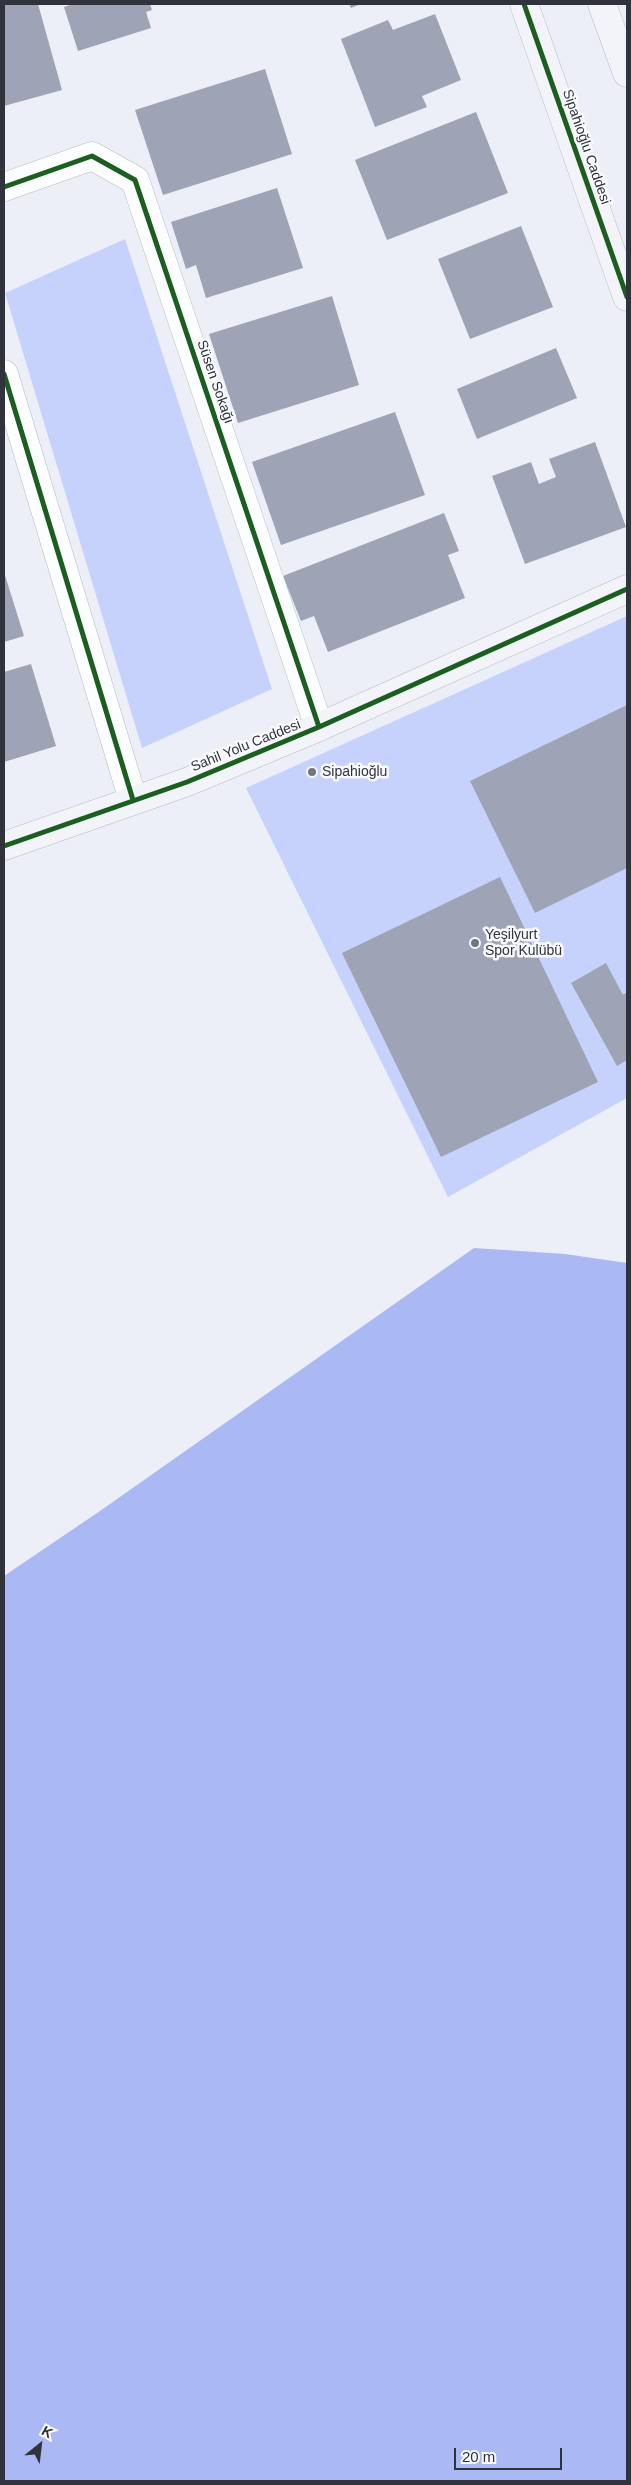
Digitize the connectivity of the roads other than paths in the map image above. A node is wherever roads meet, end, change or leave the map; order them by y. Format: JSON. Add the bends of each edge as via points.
{"nodes":[{"id":1,"x":524,"y":4,"type":"edge"},
{"id":2,"x":602,"y":4,"type":"edge"},
{"id":3,"x":627,"y":73,"type":"edge"},
{"id":4,"x":4,"y":187,"type":"edge"},
{"id":5,"x":627,"y":297,"type":"edge"},
{"id":6,"x":4,"y":374,"type":"edge"},
{"id":7,"x":627,"y":589,"type":"edge"},
{"id":8,"x":320,"y":727,"type":"junction"},
{"id":9,"x":133,"y":800,"type":"junction"},
{"id":10,"x":4,"y":846,"type":"edge"}],
"edges":[{"from":1,"to":5,"type":"main road","name":"Sipahioğlu Caddesi"},
{"from":2,"to":3,"type":"main road"},
{"from":4,"to":8,"type":"street","name":"Süsen Sokağı","via":[[92,156],[135,180]]},
{"from":6,"to":9,"type":"street"},
{"from":7,"to":8,"type":"main road","name":"Sahil Yolu Caddesi"},
{"from":8,"to":9,"type":"main road","name":"Sahil Yolu Caddesi","via":[[186,782]]},
{"from":9,"to":10,"type":"main road","name":"Sahil Yolu Caddesi"}]}
